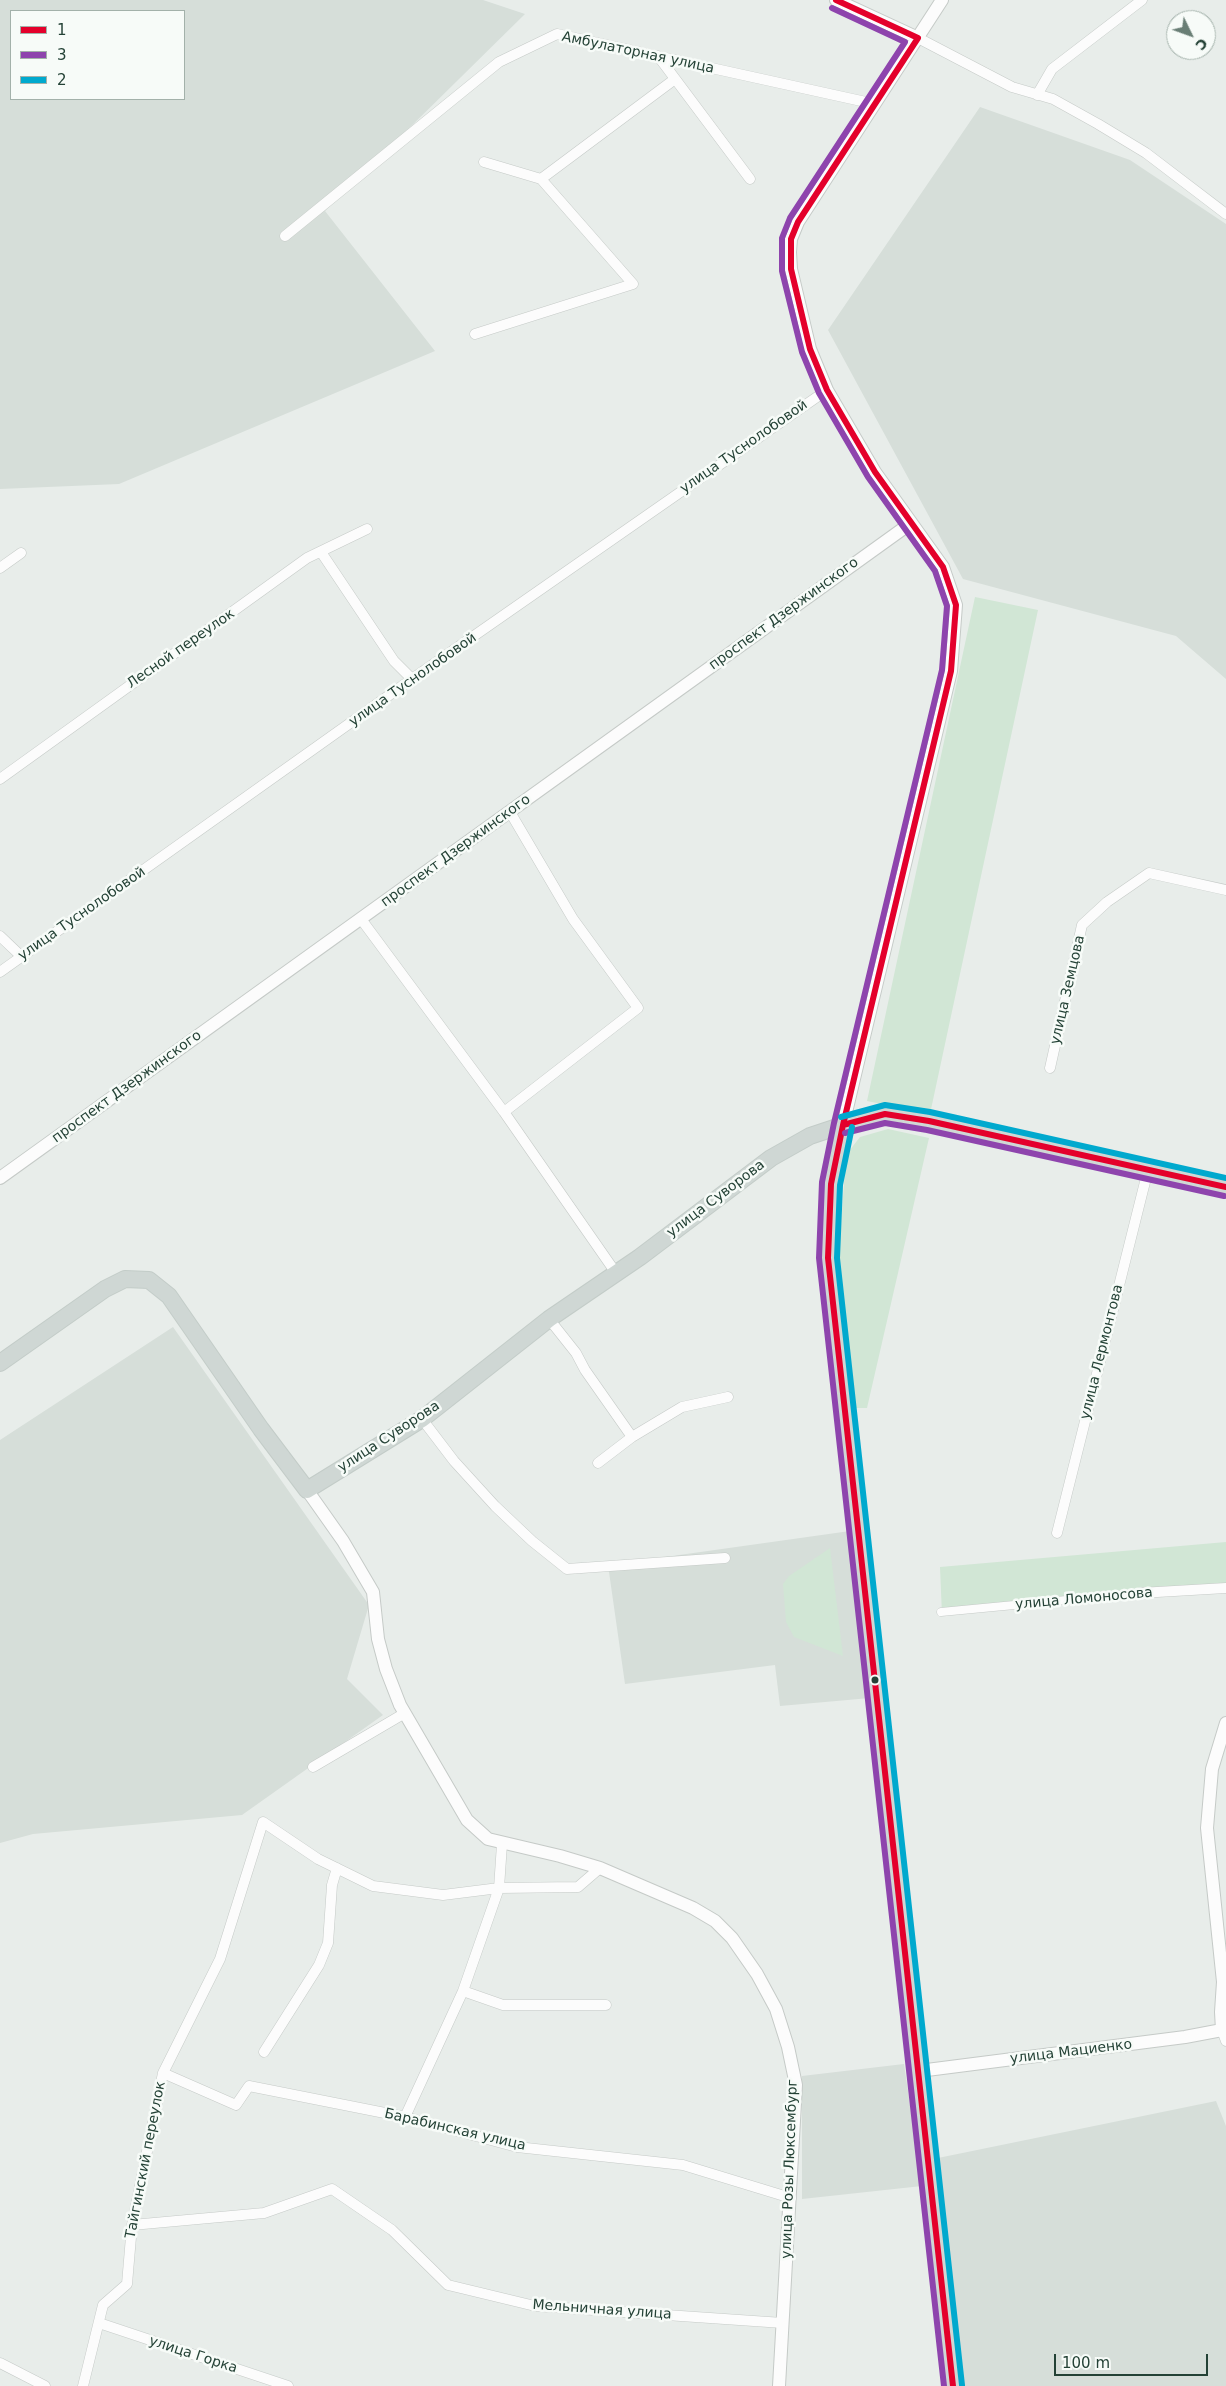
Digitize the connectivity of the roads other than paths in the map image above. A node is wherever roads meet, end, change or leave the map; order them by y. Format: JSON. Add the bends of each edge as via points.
{"nodes":[{"id":1,"x":836,"y":0,"type":"edge"},
{"id":2,"x":942,"y":0,"type":"edge"},
{"id":3,"x":1142,"y":0,"type":"edge"},
{"id":4,"x":918,"y":38,"type":"junction"},
{"id":5,"x":658,"y":56,"type":"junction"},
{"id":6,"x":675,"y":79,"type":"junction"},
{"id":7,"x":1037,"y":95,"type":"junction"},
{"id":8,"x":875,"y":104,"type":"junction"},
{"id":9,"x":484,"y":162,"type":"dead end"},
{"id":10,"x":540,"y":179,"type":"junction"},
{"id":11,"x":750,"y":179,"type":"dead end"},
{"id":12,"x":1226,"y":214,"type":"edge"},
{"id":13,"x":285,"y":236,"type":"dead end"},
{"id":14,"x":475,"y":334,"type":"dead end"},
{"id":15,"x":827,"y":390,"type":"junction"},
{"id":16,"x":911,"y":523,"type":"junction"},
{"id":17,"x":367,"y":529,"type":"dead end"},
{"id":18,"x":321,"y":552,"type":"junction"},
{"id":19,"x":21,"y":553,"type":"dead end"},
{"id":20,"x":0,"y":568,"type":"edge"},
{"id":21,"x":412,"y":680,"type":"junction"},
{"id":22,"x":0,"y":780,"type":"edge"},
{"id":23,"x":510,"y":812,"type":"junction"},
{"id":24,"x":1226,"y":890,"type":"edge"},
{"id":25,"x":361,"y":918,"type":"junction"},
{"id":26,"x":0,"y":936,"type":"edge"},
{"id":27,"x":22,"y":957,"type":"junction"},
{"id":28,"x":0,"y":972,"type":"edge"},
{"id":29,"x":1050,"y":1068,"type":"dead end"},
{"id":30,"x":504,"y":1112,"type":"junction"},
{"id":31,"x":843,"y":1125,"type":"junction"},
{"id":32,"x":1148,"y":1170,"type":"junction"},
{"id":33,"x":0,"y":1178,"type":"edge"},
{"id":34,"x":1226,"y":1187,"type":"edge"},
{"id":35,"x":616,"y":1274,"type":"junction"},
{"id":36,"x":549,"y":1319,"type":"junction"},
{"id":37,"x":0,"y":1363,"type":"edge"},
{"id":38,"x":728,"y":1397,"type":"dead end"},
{"id":39,"x":422,"y":1418,"type":"junction"},
{"id":40,"x":632,"y":1437,"type":"junction"},
{"id":41,"x":598,"y":1463,"type":"dead end"},
{"id":42,"x":308,"y":1490,"type":"junction"},
{"id":43,"x":1057,"y":1534,"type":"dead end"},
{"id":44,"x":725,"y":1558,"type":"dead end"},
{"id":45,"x":1226,"y":1588,"type":"edge"},
{"id":46,"x":1140,"y":1593,"type":"joint"},
{"id":47,"x":941,"y":1612,"type":"dead end"},
{"id":48,"x":405,"y":1713,"type":"junction"},
{"id":49,"x":1226,"y":1722,"type":"edge"},
{"id":50,"x":312,"y":1767,"type":"dead end"},
{"id":51,"x":502,"y":1844,"type":"junction"},
{"id":52,"x":337,"y":1868,"type":"junction"},
{"id":53,"x":600,"y":1868,"type":"junction"},
{"id":54,"x":499,"y":1888,"type":"junction"},
{"id":55,"x":463,"y":1991,"type":"junction"},
{"id":56,"x":606,"y":2005,"type":"dead end"},
{"id":57,"x":1224,"y":2035,"type":"edge"},
{"id":58,"x":264,"y":2052,"type":"dead end"},
{"id":59,"x":919,"y":2071,"type":"junction"},
{"id":60,"x":163,"y":2073,"type":"junction"},
{"id":61,"x":405,"y":2117,"type":"junction"},
{"id":62,"x":791,"y":2198,"type":"junction"},
{"id":63,"x":132,"y":2225,"type":"junction"},
{"id":64,"x":783,"y":2322,"type":"junction"},
{"id":65,"x":99,"y":2323,"type":"junction"},
{"id":66,"x":0,"y":2363,"type":"edge"},
{"id":67,"x":45,"y":2386,"type":"edge"},
{"id":68,"x":83,"y":2386,"type":"edge"},
{"id":69,"x":288,"y":2386,"type":"edge"},
{"id":70,"x":778,"y":2386,"type":"edge"},
{"id":71,"x":953,"y":2386,"type":"edge"}],
"edges":[{"from":1,"to":4,"type":"street"},
{"from":2,"to":4,"type":"street"},
{"from":3,"to":7,"type":"street","via":[[1052,69]]},
{"from":4,"to":7,"type":"street","via":[[1004,82]]},
{"from":4,"to":8,"type":"street"},
{"from":5,"to":6,"type":"street"},
{"from":5,"to":8,"type":"street","name":"Амбулаторная улица"},
{"from":5,"to":13,"type":"street","name":"Амбулаторная улица","via":[[557,34],[548,38],[499,62]]},
{"from":6,"to":10,"type":"street"},
{"from":6,"to":11,"type":"street"},
{"from":7,"to":12,"type":"street","via":[[1053,99],[1146,153]]},
{"from":8,"to":15,"type":"street","via":[[798,222],[791,239],[791,270],[810,349]]},
{"from":9,"to":10,"type":"street"},
{"from":10,"to":14,"type":"street","via":[[633,284]]},
{"from":15,"to":16,"type":"street","via":[[856,443]]},
{"from":15,"to":21,"type":"street","name":"улица Туснолобовой"},
{"from":16,"to":23,"type":"street","name":"проспект Дзержинского"},
{"from":16,"to":31,"type":"street","via":[[943,567],[956,605],[951,671]]},
{"from":17,"to":18,"type":"street","name":"Лесной переулок"},
{"from":18,"to":21,"type":"street","via":[[394,660]]},
{"from":18,"to":22,"type":"street","name":"Лесной переулок","via":[[307,558]]},
{"from":19,"to":20,"type":"street"},
{"from":21,"to":27,"type":"street","name":"улица Туснолобовой"},
{"from":23,"to":25,"type":"street","name":"проспект Дзержинского"},
{"from":23,"to":30,"type":"street","via":[[573,919],[638,1008]]},
{"from":24,"to":29,"type":"street","name":"улица Земцова","via":[[1149,873],[1108,902],[1082,926]]},
{"from":25,"to":30,"type":"street"},
{"from":25,"to":33,"type":"street","name":"проспект Дзержинского"},
{"from":26,"to":27,"type":"street"},
{"from":27,"to":28,"type":"street","name":"улица Туснолобовой"},
{"from":30,"to":35,"type":"street"},
{"from":31,"to":32,"type":"main road","name":"улица Суворова","via":[[884,1114]]},
{"from":31,"to":35,"type":"main road","name":"улица Суворова","via":[[810,1136],[771,1158]]},
{"from":31,"to":59,"type":"main road","via":[[831,1184],[828,1258]]},
{"from":32,"to":34,"type":"main road"},
{"from":32,"to":43,"type":"street","name":"улица Лермонтова"},
{"from":35,"to":36,"type":"main road","name":"улица Суворова"},
{"from":36,"to":39,"type":"main road","name":"улица Суворова"},
{"from":36,"to":40,"type":"street","via":[[576,1353]]},
{"from":37,"to":42,"type":"main road","via":[[105,1289],[125,1279],[149,1280],[169,1296],[261,1429]]},
{"from":38,"to":40,"type":"street","via":[[682,1407]]},
{"from":39,"to":42,"type":"main road","name":"улица Суворова"},
{"from":39,"to":44,"type":"street","via":[[454,1461],[495,1506],[567,1569]]},
{"from":40,"to":41,"type":"street"},
{"from":42,"to":48,"type":"street","name":"улица Розы Люксембург","via":[[373,1592],[378,1639],[386,1669]]},
{"from":45,"to":46,"type":"street","name":"улица Ломоносова"},
{"from":46,"to":47,"type":"street","name":"улица Ломоносова"},
{"from":48,"to":50,"type":"street"},
{"from":48,"to":51,"type":"street","name":"улица Розы Люксембург","via":[[467,1820],[488,1839]]},
{"from":49,"to":57,"type":"street","via":[[1212,1769],[1207,1828],[1224,1982],[1221,2012]]},
{"from":51,"to":53,"type":"street","name":"улица Розы Люксембург"},
{"from":51,"to":54,"type":"street"},
{"from":52,"to":54,"type":"street","via":[[373,1886],[443,1895]]},
{"from":52,"to":58,"type":"street","via":[[332,1885],[328,1943],[318,1965]]},
{"from":52,"to":60,"type":"street","name":"Тайгинский переулок","via":[[263,1822],[220,1960]]},
{"from":53,"to":54,"type":"street","via":[[578,1887]]},
{"from":53,"to":62,"type":"street","name":"улица Розы Люксембург","via":[[693,1908],[715,1921],[732,1938],[757,1974],[776,2009],[796,2085]]},
{"from":54,"to":55,"type":"street"},
{"from":55,"to":56,"type":"street","via":[[503,2005]]},
{"from":55,"to":61,"type":"street"},
{"from":57,"to":59,"type":"street","name":"улица Мациенко","via":[[1185,2037]]},
{"from":59,"to":71,"type":"main road"},
{"from":60,"to":61,"type":"street","name":"Барабинская улица","via":[[236,2105],[248,2086]]},
{"from":60,"to":63,"type":"street","name":"Тайгинский переулок"},
{"from":61,"to":62,"type":"street","name":"Барабинская улица","via":[[517,2146],[683,2165]]},
{"from":62,"to":64,"type":"street","name":"улица Розы Люксембург"},
{"from":63,"to":64,"type":"street","name":"Мельничная улица","via":[[264,2213],[332,2190],[392,2230],[448,2285],[535,2306]]},
{"from":63,"to":65,"type":"street","name":"Тайгинский переулок","via":[[127,2284],[103,2305]]},
{"from":64,"to":70,"type":"street","name":"улица Розы Люксембург"},
{"from":65,"to":68,"type":"street","name":"Тайгинский переулок"},
{"from":65,"to":69,"type":"street","name":"улица Горка"},
{"from":66,"to":67,"type":"street"}]}
